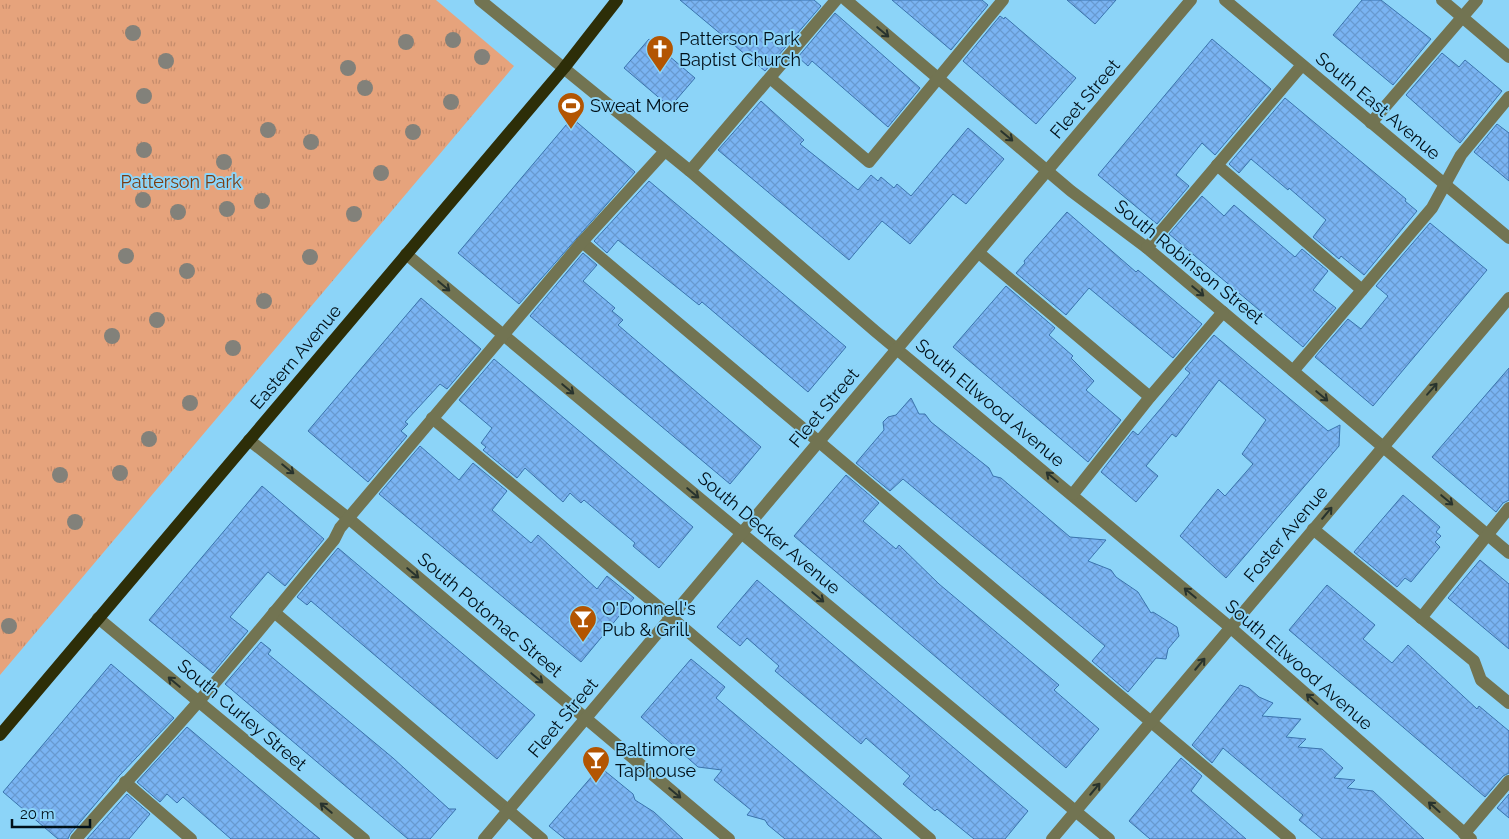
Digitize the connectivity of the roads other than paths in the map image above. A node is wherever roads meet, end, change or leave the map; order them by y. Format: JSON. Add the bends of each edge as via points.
{"nodes":[{"id":1,"x":480,"y":0,"type":"edge"},
{"id":2,"x":617,"y":0,"type":"edge"},
{"id":3,"x":836,"y":0,"type":"edge"},
{"id":4,"x":846,"y":0,"type":"edge"},
{"id":5,"x":1003,"y":0,"type":"edge"},
{"id":6,"x":1191,"y":0,"type":"edge"},
{"id":7,"x":1225,"y":0,"type":"edge"},
{"id":8,"x":1442,"y":0,"type":"edge"},
{"id":9,"x":1477,"y":0,"type":"edge"},
{"id":10,"x":1462,"y":17,"type":"junction"},
{"id":11,"x":1509,"y":57,"type":"edge"},
{"id":12,"x":1302,"y":65,"type":"junction"},
{"id":13,"x":564,"y":68,"type":"junction"},
{"id":14,"x":770,"y":78,"type":"junction"},
{"id":15,"x":938,"y":78,"type":"junction"},
{"id":16,"x":1509,"y":97,"type":"edge"},
{"id":17,"x":1371,"y":123,"type":"junction"},
{"id":18,"x":666,"y":151,"type":"junction"},
{"id":19,"x":1217,"y":165,"type":"junction"},
{"id":20,"x":690,"y":171,"type":"junction"},
{"id":21,"x":1047,"y":171,"type":"junction"},
{"id":22,"x":1444,"y":184,"type":"junction"},
{"id":23,"x":1509,"y":238,"type":"edge"},
{"id":24,"x":582,"y":242,"type":"junction"},
{"id":25,"x":1147,"y":248,"type":"junction"},
{"id":26,"x":978,"y":252,"type":"junction"},
{"id":27,"x":406,"y":254,"type":"junction"},
{"id":28,"x":1362,"y":290,"type":"junction"},
{"id":29,"x":1509,"y":298,"type":"edge"},
{"id":30,"x":1223,"y":312,"type":"junction"},
{"id":31,"x":503,"y":335,"type":"junction"},
{"id":32,"x":897,"y":349,"type":"junction"},
{"id":33,"x":1293,"y":371,"type":"junction"},
{"id":34,"x":1150,"y":397,"type":"junction"},
{"id":35,"x":432,"y":418,"type":"junction"},
{"id":36,"x":249,"y":440,"type":"junction"},
{"id":37,"x":818,"y":442,"type":"junction"},
{"id":38,"x":1382,"y":446,"type":"junction"},
{"id":39,"x":1073,"y":494,"type":"junction"},
{"id":40,"x":1509,"y":508,"type":"edge"},
{"id":41,"x":348,"y":518,"type":"junction"},
{"id":42,"x":1313,"y":529,"type":"junction"},
{"id":43,"x":742,"y":533,"type":"junction"},
{"id":44,"x":1487,"y":534,"type":"junction"},
{"id":45,"x":1509,"y":552,"type":"edge"},
{"id":46,"x":274,"y":612,"type":"junction"},
{"id":47,"x":671,"y":617,"type":"junction"},
{"id":48,"x":98,"y":618,"type":"junction"},
{"id":49,"x":1421,"y":618,"type":"junction"},
{"id":50,"x":1231,"y":628,"type":"junction"},
{"id":51,"x":198,"y":702,"type":"junction"},
{"id":52,"x":1509,"y":703,"type":"edge"},
{"id":53,"x":586,"y":718,"type":"junction"},
{"id":54,"x":1152,"y":722,"type":"junction"},
{"id":55,"x":0,"y":735,"type":"edge"},
{"id":56,"x":1509,"y":781,"type":"edge"},
{"id":57,"x":124,"y":782,"type":"junction"},
{"id":58,"x":508,"y":810,"type":"junction"},
{"id":59,"x":1076,"y":811,"type":"junction"},
{"id":60,"x":1467,"y":836,"type":"edge"},
{"id":61,"x":76,"y":839,"type":"edge"},
{"id":62,"x":191,"y":839,"type":"edge"},
{"id":63,"x":364,"y":839,"type":"edge"},
{"id":64,"x":484,"y":839,"type":"edge"},
{"id":65,"x":542,"y":839,"type":"edge"},
{"id":66,"x":729,"y":839,"type":"edge"},
{"id":67,"x":930,"y":839,"type":"edge"},
{"id":68,"x":1052,"y":839,"type":"edge"},
{"id":69,"x":1109,"y":839,"type":"edge"},
{"id":70,"x":1290,"y":839,"type":"edge"}],
"edges":[{"from":1,"to":13,"type":"street","name":"South Ellwood Avenue"},
{"from":2,"to":13,"type":"main road","name":"Eastern Avenue"},
{"from":3,"to":14,"type":"street"},
{"from":4,"to":15,"type":"street","name":"South Robinson Street","one_way":true},
{"from":5,"to":15,"type":"street"},
{"from":6,"to":21,"type":"street","name":"Fleet Street"},
{"from":7,"to":12,"type":"street","name":"South East Avenue"},
{"from":8,"to":10,"type":"street"},
{"from":9,"to":10,"type":"street"},
{"from":10,"to":11,"type":"street"},
{"from":10,"to":17,"type":"street"},
{"from":12,"to":17,"type":"street","name":"South East Avenue"},
{"from":12,"to":19,"type":"street"},
{"from":13,"to":18,"type":"street","name":"South Ellwood Avenue"},
{"from":13,"to":27,"type":"main road","name":"Eastern Avenue"},
{"from":14,"to":15,"type":"street","via":[[869,162]]},
{"from":14,"to":20,"type":"street"},
{"from":15,"to":21,"type":"street","name":"South Robinson Street","one_way":true},
{"from":16,"to":22,"type":"street","via":[[1461,155]]},
{"from":17,"to":22,"type":"street","name":"South East Avenue"},
{"from":18,"to":20,"type":"street","name":"South Ellwood Avenue"},
{"from":18,"to":24,"type":"street"},
{"from":19,"to":25,"type":"street"},
{"from":19,"to":28,"type":"street"},
{"from":20,"to":32,"type":"street","name":"South Ellwood Avenue"},
{"from":21,"to":25,"type":"street","name":"South Robinson Street"},
{"from":21,"to":26,"type":"street","name":"Fleet Street"},
{"from":22,"to":23,"type":"street","name":"South East Avenue"},
{"from":22,"to":28,"type":"street","via":[[1432,208]]},
{"from":24,"to":31,"type":"street"},
{"from":24,"to":37,"type":"street"},
{"from":25,"to":30,"type":"street","name":"South Robinson Street","one_way":true},
{"from":26,"to":32,"type":"street","name":"Fleet Street"},
{"from":26,"to":34,"type":"street"},
{"from":27,"to":31,"type":"street","name":"South Decker Avenue","one_way":true},
{"from":27,"to":36,"type":"main road","name":"Eastern Avenue"},
{"from":28,"to":33,"type":"street"},
{"from":38,"to":29,"type":"street","name":"Foster Avenue","one_way":true},
{"from":30,"to":33,"type":"street","name":"South Robinson Street"},
{"from":30,"to":34,"type":"street"},
{"from":31,"to":35,"type":"street"},
{"from":31,"to":43,"type":"street","name":"South Decker Avenue","one_way":true},
{"from":32,"to":37,"type":"street","name":"Fleet Street"},
{"from":39,"to":32,"type":"street","name":"South Ellwood Avenue","one_way":true},
{"from":33,"to":38,"type":"street","name":"South Robinson Street","one_way":true},
{"from":34,"to":39,"type":"street"},
{"from":35,"to":41,"type":"street"},
{"from":35,"to":47,"type":"street"},
{"from":36,"to":41,"type":"street","name":"South Potomac Street","one_way":true},
{"from":36,"to":48,"type":"main road","name":"Eastern Avenue"},
{"from":37,"to":43,"type":"street","name":"Fleet Street"},
{"from":37,"to":54,"type":"street"},
{"from":42,"to":38,"type":"street","name":"Foster Avenue","one_way":true},
{"from":38,"to":44,"type":"street","name":"South Robinson Street","one_way":true},
{"from":50,"to":39,"type":"street","name":"South Ellwood Avenue","one_way":true},
{"from":40,"to":44,"type":"street"},
{"from":41,"to":46,"type":"street","via":[[334,540]]},
{"from":41,"to":53,"type":"street","name":"South Potomac Street","one_way":true},
{"from":42,"to":49,"type":"street"},
{"from":42,"to":50,"type":"street","name":"Foster Avenue"},
{"from":43,"to":47,"type":"street","name":"Fleet Street"},
{"from":43,"to":59,"type":"street","name":"South Decker Avenue","one_way":true},
{"from":44,"to":45,"type":"street","name":"South Robinson Street"},
{"from":44,"to":49,"type":"street"},
{"from":46,"to":51,"type":"street"},
{"from":46,"to":58,"type":"street"},
{"from":47,"to":53,"type":"street","name":"Fleet Street"},
{"from":47,"to":67,"type":"street"},
{"from":51,"to":48,"type":"street","name":"South Curley Street","one_way":true},
{"from":48,"to":55,"type":"main road","name":"Eastern Avenue"},
{"from":49,"to":52,"type":"street","via":[[1474,661],[1481,680]]},
{"from":54,"to":50,"type":"street","name":"Foster Avenue","one_way":true},
{"from":60,"to":50,"type":"street","name":"South Ellwood Avenue","one_way":true},
{"from":51,"to":57,"type":"street"},
{"from":63,"to":51,"type":"street","name":"South Curley Street","one_way":true},
{"from":53,"to":58,"type":"street","name":"Fleet Street"},
{"from":53,"to":66,"type":"street","name":"South Potomac Street","one_way":true},
{"from":59,"to":54,"type":"street","name":"Foster Avenue","one_way":true},
{"from":54,"to":70,"type":"street"},
{"from":56,"to":60,"type":"street"},
{"from":57,"to":61,"type":"street"},
{"from":57,"to":62,"type":"street"},
{"from":58,"to":64,"type":"street","name":"Fleet Street"},
{"from":58,"to":65,"type":"street"},
{"from":59,"to":68,"type":"street","name":"Foster Avenue"},
{"from":59,"to":69,"type":"street","name":"South Decker Avenue"}]}
